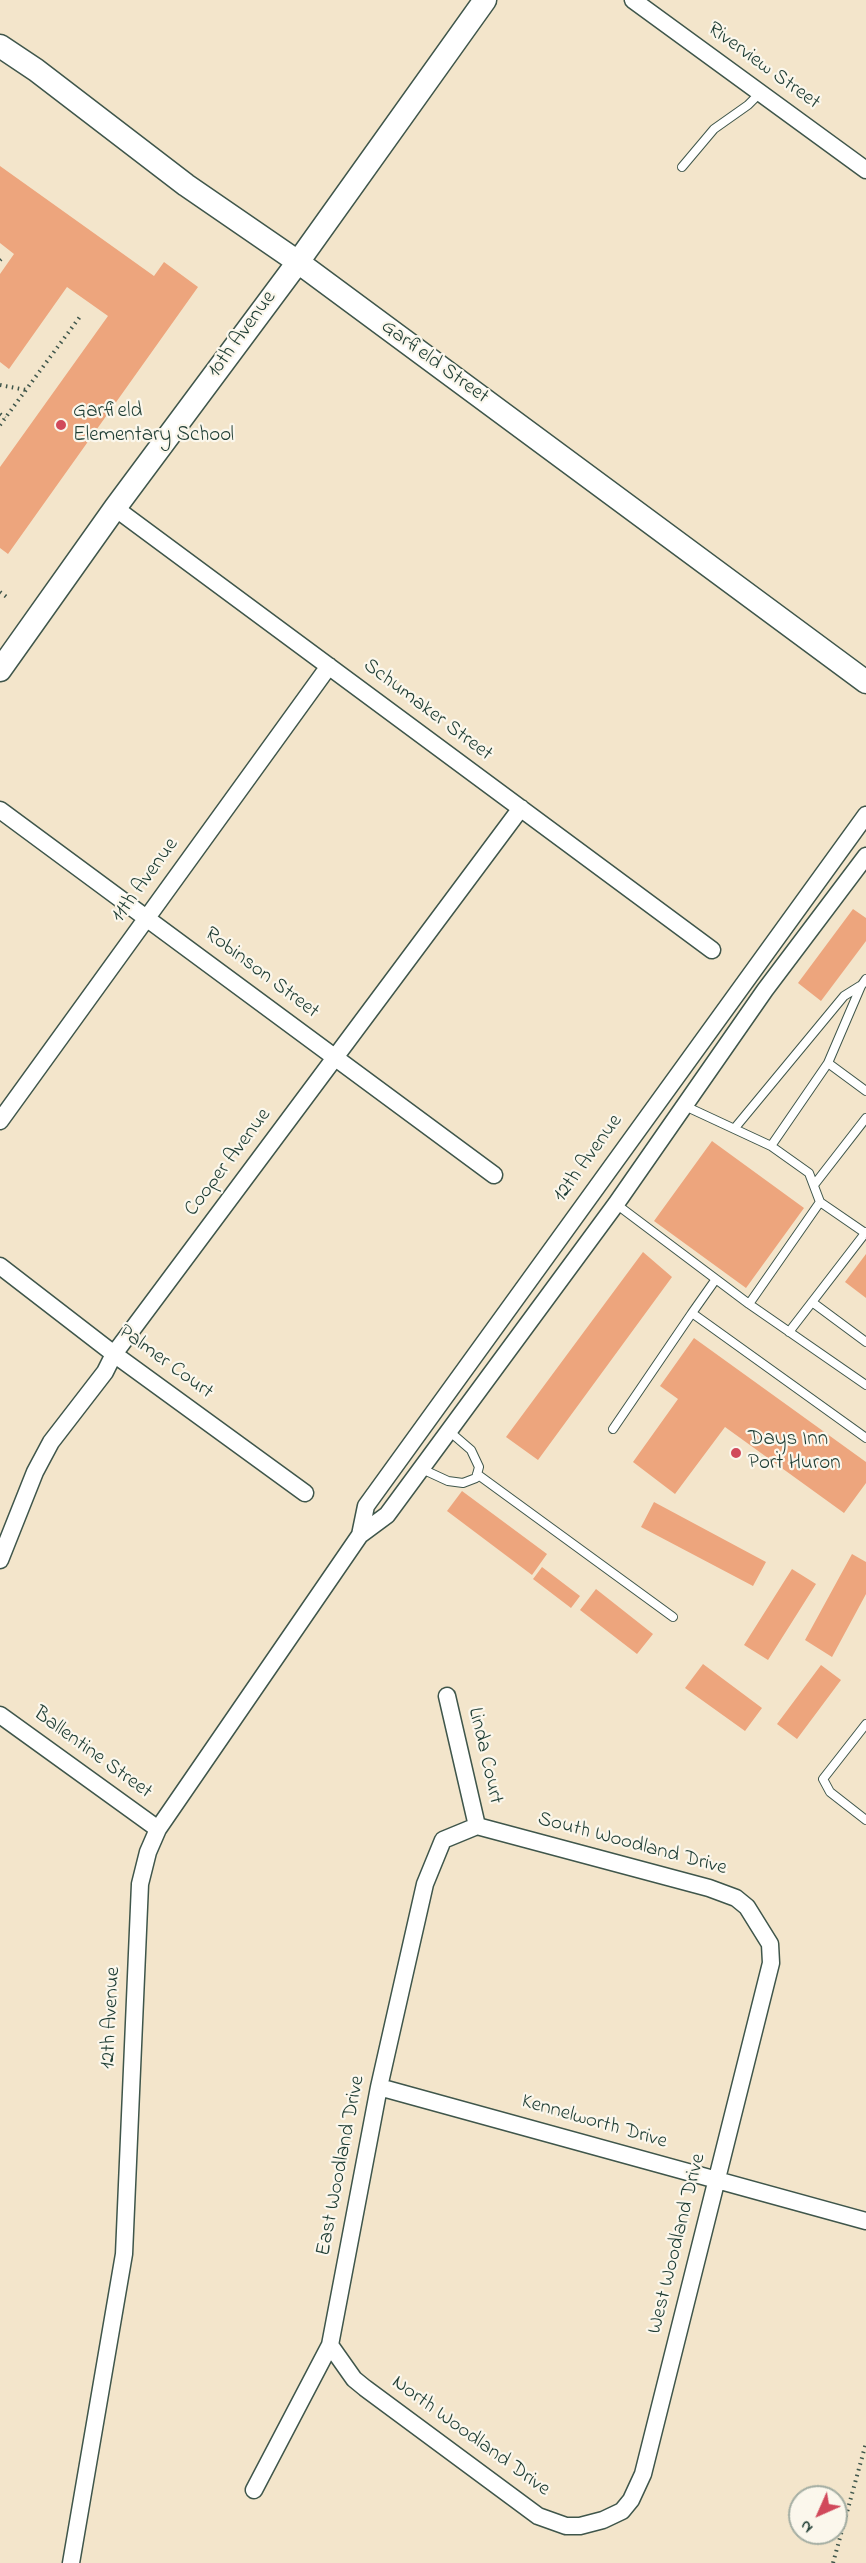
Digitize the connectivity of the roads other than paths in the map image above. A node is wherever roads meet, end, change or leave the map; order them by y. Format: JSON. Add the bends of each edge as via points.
{"nodes":[{"id":1,"x":485,"y":0,"type":"edge"},
{"id":2,"x":633,"y":0,"type":"edge"},
{"id":3,"x":0,"y":46,"type":"edge"},
{"id":4,"x":760,"y":93,"type":"junction"},
{"id":5,"x":682,"y":167,"type":"dead end"},
{"id":6,"x":866,"y":170,"type":"edge"},
{"id":7,"x":298,"y":262,"type":"junction"},
{"id":8,"x":115,"y":508,"type":"junction"},
{"id":9,"x":329,"y":666,"type":"junction"},
{"id":10,"x":0,"y":670,"type":"edge"},
{"id":11,"x":866,"y":682,"type":"edge"},
{"id":12,"x":521,"y":808,"type":"junction"},
{"id":13,"x":0,"y":810,"type":"edge"},
{"id":14,"x":866,"y":814,"type":"edge"},
{"id":15,"x":866,"y":856,"type":"edge"},
{"id":16,"x":147,"y":918,"type":"junction"},
{"id":17,"x":712,"y":950,"type":"dead end"},
{"id":18,"x":863,"y":982,"type":"edge"},
{"id":19,"x":335,"y":1058,"type":"junction"},
{"id":20,"x":828,"y":1063,"type":"junction"},
{"id":21,"x":866,"y":1091,"type":"edge"},
{"id":22,"x":685,"y":1106,"type":"junction"},
{"id":23,"x":866,"y":1118,"type":"edge"},
{"id":24,"x":0,"y":1121,"type":"edge"},
{"id":25,"x":734,"y":1129,"type":"junction"},
{"id":26,"x":771,"y":1146,"type":"junction"},
{"id":27,"x":494,"y":1175,"type":"dead end"},
{"id":28,"x":814,"y":1185,"type":"junction"},
{"id":29,"x":820,"y":1202,"type":"junction"},
{"id":30,"x":616,"y":1204,"type":"junction"},
{"id":31,"x":866,"y":1232,"type":"edge"},
{"id":32,"x":0,"y":1266,"type":"edge"},
{"id":33,"x":716,"y":1279,"type":"junction"},
{"id":34,"x":812,"y":1302,"type":"junction"},
{"id":35,"x":748,"y":1304,"type":"junction"},
{"id":36,"x":692,"y":1313,"type":"junction"},
{"id":37,"x":789,"y":1332,"type":"junction"},
{"id":38,"x":866,"y":1342,"type":"edge"},
{"id":39,"x":114,"y":1354,"type":"junction"},
{"id":40,"x":866,"y":1385,"type":"edge"},
{"id":41,"x":613,"y":1429,"type":"dead end"},
{"id":42,"x":449,"y":1431,"type":"junction"},
{"id":43,"x":866,"y":1438,"type":"edge"},
{"id":44,"x":422,"y":1469,"type":"junction"},
{"id":45,"x":477,"y":1474,"type":"junction"},
{"id":46,"x":305,"y":1493,"type":"dead end"},
{"id":47,"x":360,"y":1535,"type":"junction"},
{"id":48,"x":0,"y":1560,"type":"edge"},
{"id":49,"x":673,"y":1617,"type":"dead end"},
{"id":50,"x":447,"y":1696,"type":"dead end"},
{"id":51,"x":0,"y":1715,"type":"edge"},
{"id":52,"x":866,"y":1724,"type":"edge"},
{"id":53,"x":866,"y":1820,"type":"edge"},
{"id":54,"x":477,"y":1826,"type":"junction"},
{"id":55,"x":158,"y":1829,"type":"junction"},
{"id":56,"x":771,"y":1963,"type":"joint"},
{"id":57,"x":379,"y":2087,"type":"junction"},
{"id":58,"x":717,"y":2181,"type":"junction"},
{"id":59,"x":866,"y":2221,"type":"edge"},
{"id":60,"x":330,"y":2345,"type":"junction"},
{"id":61,"x":254,"y":2490,"type":"dead end"},
{"id":62,"x":603,"y":2520,"type":"joint"},
{"id":63,"x":71,"y":2563,"type":"edge"}],
"edges":[{"from":1,"to":7,"type":"street","name":"10th Avenue"},
{"from":2,"to":4,"type":"street","name":"Riverview Street"},
{"from":3,"to":7,"type":"street","name":"Garfield Street","via":[[186,185]]},
{"from":4,"to":5,"type":"lane","via":[[714,129]]},
{"from":4,"to":6,"type":"street","name":"Riverview Street"},
{"from":7,"to":8,"type":"street","name":"10th Avenue"},
{"from":7,"to":11,"type":"street","name":"Garfield Street"},
{"from":8,"to":9,"type":"street","name":"Schumaker Street"},
{"from":8,"to":10,"type":"street","name":"10th Avenue"},
{"from":9,"to":12,"type":"street","name":"Schumaker Street"},
{"from":9,"to":16,"type":"street","name":"11th Avenue"},
{"from":12,"to":17,"type":"street","name":"Schumaker Street"},
{"from":12,"to":19,"type":"street","name":"Cooper Avenue"},
{"from":13,"to":16,"type":"street","name":"Robinson Street"},
{"from":14,"to":47,"type":"street","name":"12th Avenue","via":[[366,1506]]},
{"from":15,"to":22,"type":"street","name":"12th Avenue","via":[[765,990]]},
{"from":16,"to":19,"type":"street","name":"Robinson Street"},
{"from":16,"to":24,"type":"street","name":"11th Avenue"},
{"from":18,"to":20,"type":"lane"},
{"from":18,"to":25,"type":"lane","via":[[844,996]]},
{"from":19,"to":27,"type":"street","name":"Robinson Street"},
{"from":19,"to":39,"type":"street","name":"Cooper Avenue"},
{"from":20,"to":21,"type":"lane"},
{"from":20,"to":26,"type":"lane"},
{"from":22,"to":25,"type":"lane"},
{"from":22,"to":30,"type":"street","name":"12th Avenue"},
{"from":23,"to":28,"type":"lane"},
{"from":25,"to":26,"type":"lane"},
{"from":26,"to":28,"type":"lane","via":[[809,1173]]},
{"from":28,"to":29,"type":"lane"},
{"from":29,"to":31,"type":"lane"},
{"from":29,"to":35,"type":"lane"},
{"from":30,"to":33,"type":"lane"},
{"from":30,"to":42,"type":"street","name":"12th Avenue"},
{"from":31,"to":34,"type":"lane"},
{"from":32,"to":39,"type":"street","name":"Palmer Court"},
{"from":33,"to":35,"type":"lane"},
{"from":33,"to":36,"type":"lane"},
{"from":34,"to":37,"type":"lane"},
{"from":34,"to":38,"type":"lane"},
{"from":35,"to":37,"type":"lane"},
{"from":36,"to":41,"type":"lane"},
{"from":36,"to":43,"type":"lane"},
{"from":37,"to":40,"type":"lane"},
{"from":39,"to":46,"type":"street","name":"Palmer Court"},
{"from":39,"to":48,"type":"street","name":"Cooper Avenue","via":[[105,1372],[51,1442]]},
{"from":42,"to":44,"type":"street","name":"12th Avenue"},
{"from":42,"to":45,"type":"lane","via":[[471,1450],[479,1467]]},
{"from":44,"to":45,"type":"lane","via":[[464,1484]]},
{"from":44,"to":47,"type":"street","name":"12th Avenue","via":[[387,1515]]},
{"from":45,"to":49,"type":"lane"},
{"from":47,"to":55,"type":"street","name":"12th Avenue"},
{"from":50,"to":54,"type":"street","name":"Linda Court"},
{"from":51,"to":55,"type":"street","name":"Ballentine Street"},
{"from":52,"to":53,"type":"lane","via":[[823,1779],[830,1792]]},
{"from":54,"to":56,"type":"street","name":"South Woodland Drive","via":[[736,1898],[756,1918],[770,1944]]},
{"from":54,"to":57,"type":"street","name":"East Woodland Drive","via":[[443,1840],[425,1884]]},
{"from":55,"to":63,"type":"street","name":"12th Avenue","via":[[140,1884],[124,2254]]},
{"from":56,"to":58,"type":"street","name":"West Woodland Drive"},
{"from":57,"to":58,"type":"street","name":"Kennelworth Drive"},
{"from":57,"to":60,"type":"street","name":"East Woodland Drive"},
{"from":58,"to":59,"type":"street","name":"Kennelworth Drive"},
{"from":58,"to":62,"type":"street","name":"West Woodland Drive","via":[[641,2481],[622,2511]]},
{"from":60,"to":61,"type":"street","name":"East Woodland Drive"},
{"from":60,"to":62,"type":"street","name":"North Woodland Drive","via":[[354,2379],[538,2516],[566,2526]]}]}
